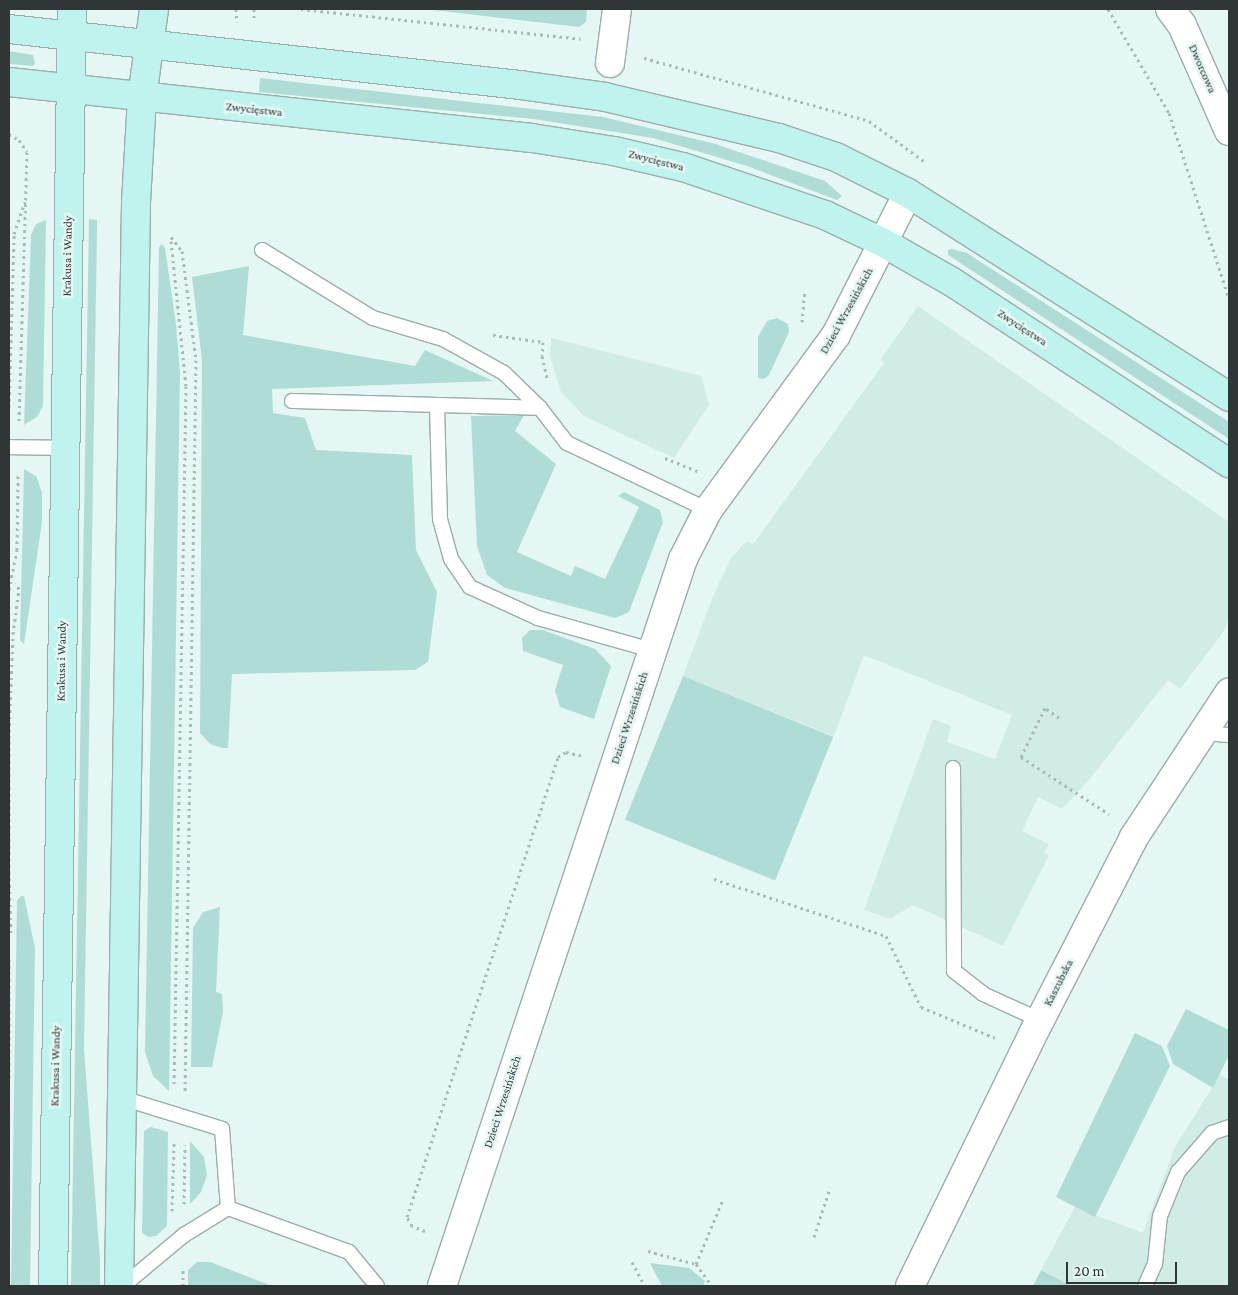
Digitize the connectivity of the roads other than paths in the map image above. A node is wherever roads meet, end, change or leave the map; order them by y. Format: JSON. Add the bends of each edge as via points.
{"nodes":[{"id":1,"x":154,"y":9,"type":"edge"},
{"id":2,"x":617,"y":9,"type":"edge"},
{"id":3,"x":1170,"y":9,"type":"edge"},
{"id":4,"x":71,"y":22,"type":"edge"},
{"id":5,"x":9,"y":29,"type":"edge"},
{"id":6,"x":149,"y":46,"type":"junction"},
{"id":7,"x":610,"y":63,"type":"dead end"},
{"id":8,"x":9,"y":82,"type":"edge"},
{"id":9,"x":70,"y":88,"type":"junction"},
{"id":10,"x":142,"y":98,"type":"junction"},
{"id":11,"x":1229,"y":130,"type":"edge"},
{"id":12,"x":908,"y":193,"type":"junction"},
{"id":13,"x":884,"y":243,"type":"junction"},
{"id":14,"x":262,"y":250,"type":"dead end"},
{"id":15,"x":1229,"y":397,"type":"edge"},
{"id":16,"x":292,"y":401,"type":"dead end"},
{"id":17,"x":437,"y":405,"type":"junction"},
{"id":18,"x":540,"y":408,"type":"junction"},
{"id":19,"x":9,"y":447,"type":"edge"},
{"id":20,"x":66,"y":448,"type":"junction"},
{"id":21,"x":1229,"y":462,"type":"edge"},
{"id":22,"x":708,"y":510,"type":"junction"},
{"id":23,"x":652,"y":650,"type":"junction"},
{"id":24,"x":1225,"y":701,"type":"edge"},
{"id":25,"x":1217,"y":734,"type":"edge"},
{"id":26,"x":953,"y":768,"type":"dead end"},
{"id":27,"x":1040,"y":1020,"type":"junction"},
{"id":28,"x":122,"y":1098,"type":"junction"},
{"id":29,"x":1229,"y":1127,"type":"edge"},
{"id":30,"x":228,"y":1208,"type":"junction"},
{"id":31,"x":53,"y":1286,"type":"edge"},
{"id":32,"x":121,"y":1286,"type":"edge"},
{"id":33,"x":377,"y":1286,"type":"edge"},
{"id":34,"x":442,"y":1286,"type":"edge"},
{"id":35,"x":910,"y":1286,"type":"edge"},
{"id":36,"x":1145,"y":1286,"type":"edge"}],
"edges":[{"from":1,"to":6,"type":"street"},
{"from":2,"to":7,"type":"street"},
{"from":3,"to":11,"type":"street","name":"Dworcowa","via":[[1182,25]]},
{"from":4,"to":5,"type":"street"},
{"from":4,"to":6,"type":"street"},
{"from":4,"to":9,"type":"street","name":"Krakusa i Wandy"},
{"from":6,"to":10,"type":"street"},
{"from":6,"to":12,"type":"street","via":[[605,97],[779,138],[836,157]]},
{"from":8,"to":9,"type":"street","name":"Zwycięstwa"},
{"from":9,"to":10,"type":"street","name":"Zwycięstwa"},
{"from":9,"to":20,"type":"street","name":"Krakusa i Wandy"},
{"from":10,"to":13,"type":"street","name":"Zwycięstwa","via":[[532,138],[614,151],[683,167],[770,194]]},
{"from":10,"to":28,"type":"street","via":[[136,202]]},
{"from":12,"to":13,"type":"street","name":"Dzieci Wrzesińskich"},
{"from":12,"to":15,"type":"street"},
{"from":13,"to":21,"type":"street","name":"Zwycięstwa","via":[[952,282]]},
{"from":13,"to":22,"type":"street","name":"Dzieci Wrzesińskich","via":[[818,362]]},
{"from":14,"to":18,"type":"lane","via":[[373,318],[443,339],[504,373]]},
{"from":16,"to":17,"type":"lane"},
{"from":17,"to":18,"type":"lane"},
{"from":17,"to":23,"type":"lane","via":[[440,519],[451,559],[470,587],[538,618]]},
{"from":18,"to":22,"type":"lane","via":[[567,443]]},
{"from":19,"to":20,"type":"lane"},
{"from":20,"to":31,"type":"street","name":"Krakusa i Wandy"},
{"from":22,"to":23,"type":"street","name":"Dzieci Wrzesińskich","via":[[683,559]]},
{"from":23,"to":34,"type":"street","name":"Dzieci Wrzesińskich"},
{"from":24,"to":25,"type":"street","name":"Kaszubska"},
{"from":25,"to":27,"type":"street","name":"Kaszubska","via":[[1134,837]]},
{"from":26,"to":27,"type":"lane","via":[[954,970],[983,994]]},
{"from":27,"to":35,"type":"street","name":"Kaszubska"},
{"from":28,"to":30,"type":"lane","via":[[222,1129]]},
{"from":28,"to":32,"type":"street"},
{"from":29,"to":36,"type":"lane","via":[[1212,1133],[1178,1172],[1160,1216],[1155,1264]]},
{"from":30,"to":32,"type":"lane","via":[[184,1235]]},
{"from":30,"to":33,"type":"lane","via":[[349,1252]]}]}
